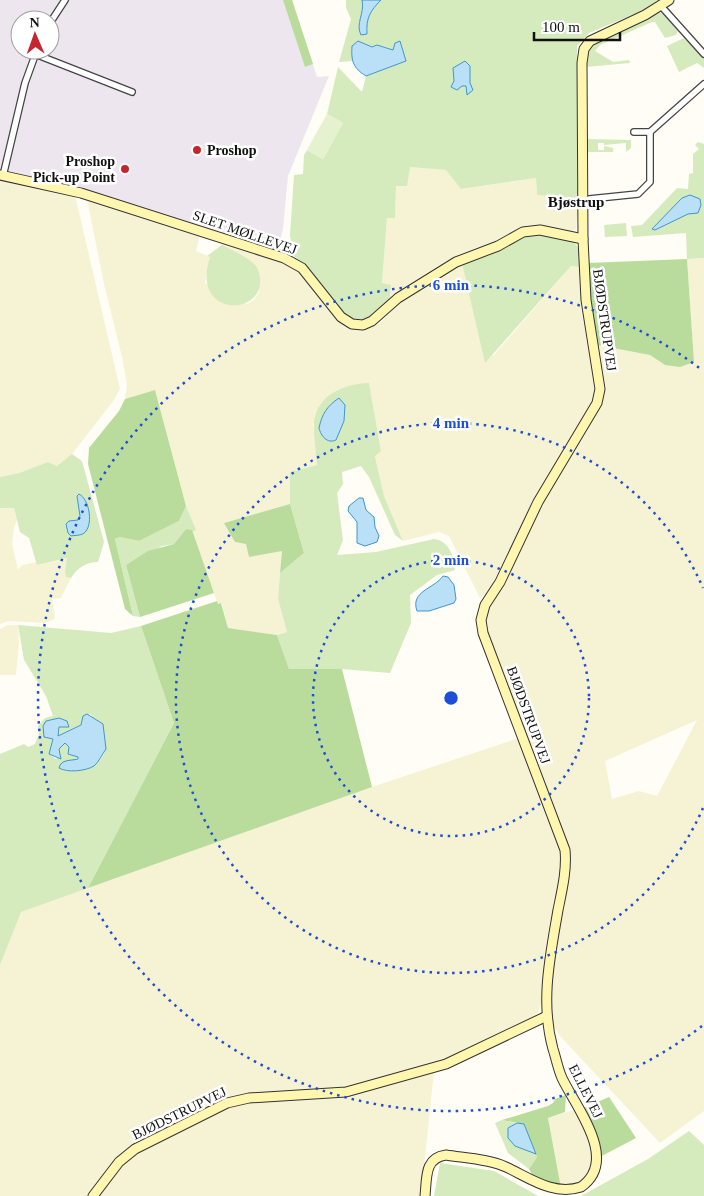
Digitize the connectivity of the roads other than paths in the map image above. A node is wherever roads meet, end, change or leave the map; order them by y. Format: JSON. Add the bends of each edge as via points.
{"nodes":[{"id":1,"x":670,"y":0,"type":"edge"},
{"id":2,"x":661,"y":6,"type":"junction"},
{"id":3,"x":704,"y":54,"type":"edge"},
{"id":4,"x":33,"y":60,"type":"edge"},
{"id":5,"x":55,"y":60,"type":"edge"},
{"id":6,"x":704,"y":84,"type":"edge"},
{"id":7,"x":132,"y":92,"type":"dead end"},
{"id":8,"x":634,"y":132,"type":"dead end"},
{"id":9,"x":650,"y":132,"type":"junction"},
{"id":10,"x":1,"y":175,"type":"edge"},
{"id":11,"x":589,"y":199,"type":"dead end"},
{"id":12,"x":582,"y":239,"type":"junction"},
{"id":13,"x":546,"y":1016,"type":"junction"},
{"id":14,"x":93,"y":1196,"type":"edge"},
{"id":15,"x":425,"y":1196,"type":"edge"}],
"edges":[{"from":1,"to":2,"type":"street","name":"BJØDSTRUPVEJ"},
{"from":2,"to":3,"type":"street"},
{"from":2,"to":12,"type":"street","name":"BJØDSTRUPVEJ","via":[[590,40],[584,49]]},
{"from":4,"to":10,"type":"street"},
{"from":5,"to":7,"type":"street"},
{"from":6,"to":9,"type":"street"},
{"from":8,"to":9,"type":"street"},
{"from":9,"to":11,"type":"street","via":[[650,182],[638,194]]},
{"from":10,"to":12,"type":"street","name":"SLET MØLLEVEJ","via":[[80,193],[284,258],[302,268],[341,317],[358,325],[372,321],[398,298],[456,262],[498,246],[523,232],[540,230]]},
{"from":12,"to":13,"type":"street","name":"BJØDSTRUPVEJ","via":[[586,300],[600,383],[599,396],[538,502],[500,582],[485,605],[481,620],[482,633],[564,850],[565,873],[547,976]]},
{"from":13,"to":14,"type":"street","name":"BJØDSTRUPVEJ","via":[[446,1064],[346,1092],[249,1098],[228,1103],[135,1149],[119,1162]]},
{"from":13,"to":15,"type":"street","name":"ELLEVEJ","via":[[561,1076],[583,1112],[594,1141],[596,1158],[589,1179],[569,1193],[554,1193],[506,1167],[446,1155],[430,1162]]}]}
